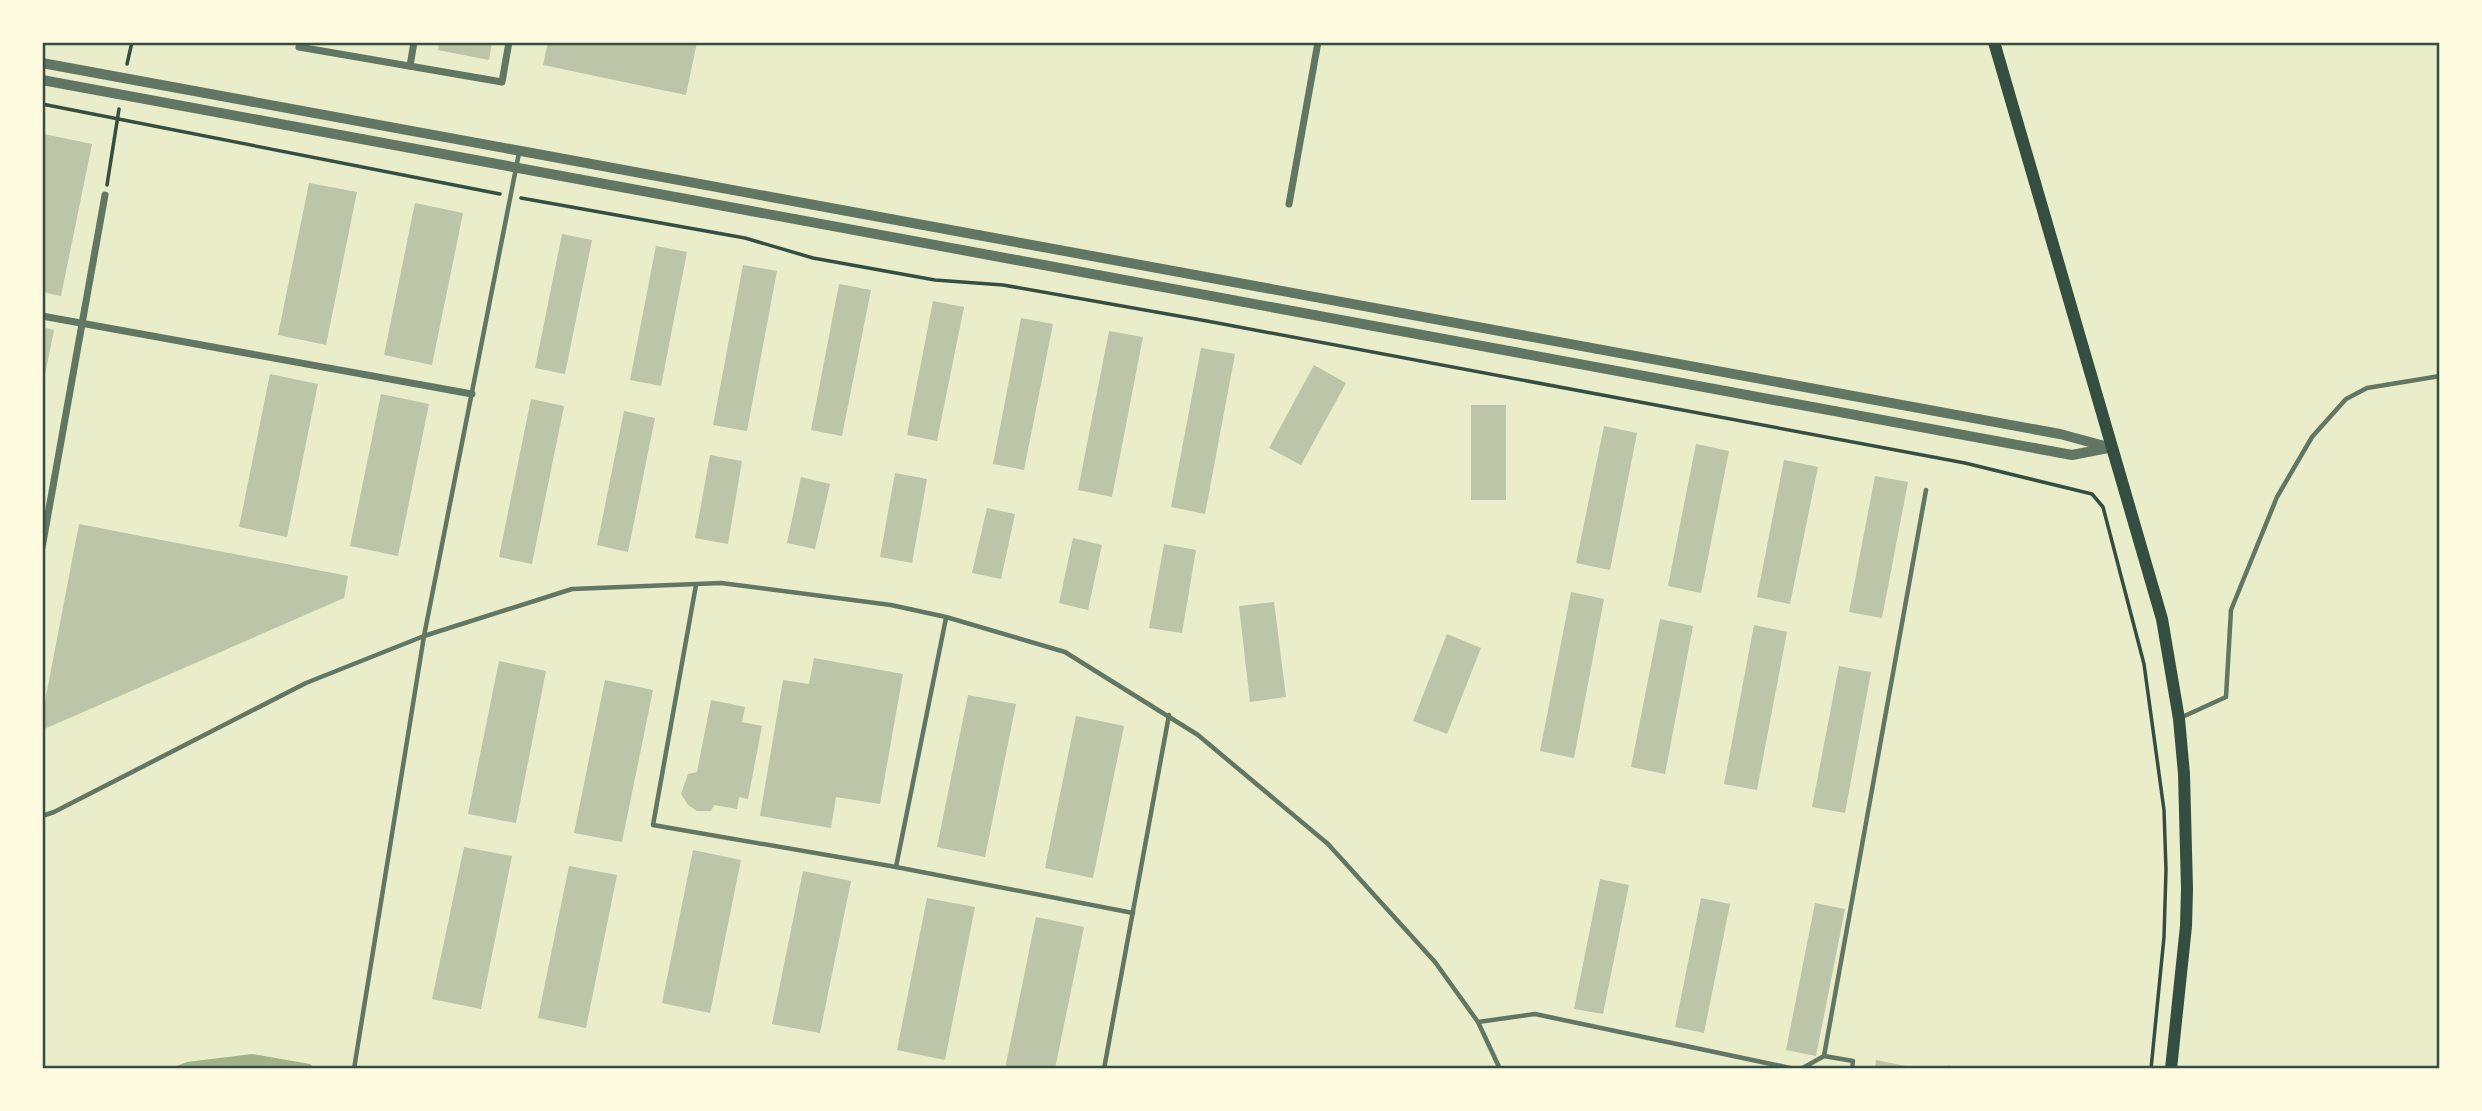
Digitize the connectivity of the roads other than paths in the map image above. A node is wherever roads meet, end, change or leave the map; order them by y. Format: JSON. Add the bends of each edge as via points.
{"nodes":[{"id":1,"x":300,"y":42,"type":"edge"},
{"id":2,"x":414,"y":42,"type":"edge"},
{"id":3,"x":509,"y":42,"type":"edge"},
{"id":4,"x":1318,"y":42,"type":"edge"},
{"id":5,"x":1994,"y":42,"type":"edge"},
{"id":6,"x":42,"y":64,"type":"edge"},
{"id":7,"x":410,"y":66,"type":"junction"},
{"id":8,"x":42,"y":80,"type":"edge"},
{"id":9,"x":519,"y":153,"type":"junction"},
{"id":10,"x":516,"y":168,"type":"junction"},
{"id":11,"x":105,"y":195,"type":"road end"},
{"id":12,"x":1289,"y":204,"type":"dead end"},
{"id":13,"x":42,"y":316,"type":"edge"},
{"id":14,"x":82,"y":323,"type":"junction"},
{"id":15,"x":2440,"y":376,"type":"edge"},
{"id":16,"x":472,"y":394,"type":"junction"},
{"id":17,"x":2112,"y":447,"type":"junction"},
{"id":18,"x":1926,"y":490,"type":"dead end"},
{"id":19,"x":42,"y":548,"type":"edge"},
{"id":20,"x":696,"y":585,"type":"junction"},
{"id":21,"x":946,"y":617,"type":"junction"},
{"id":22,"x":424,"y":636,"type":"junction"},
{"id":23,"x":1169,"y":715,"type":"junction"},
{"id":24,"x":2179,"y":719,"type":"junction"},
{"id":25,"x":42,"y":816,"type":"edge"},
{"id":26,"x":896,"y":867,"type":"junction"},
{"id":27,"x":1133,"y":913,"type":"junction"},
{"id":28,"x":1478,"y":1022,"type":"junction"},
{"id":29,"x":1824,"y":1056,"type":"junction"},
{"id":30,"x":354,"y":1069,"type":"edge"},
{"id":31,"x":1104,"y":1069,"type":"edge"},
{"id":32,"x":1500,"y":1069,"type":"edge"},
{"id":33,"x":1798,"y":1069,"type":"edge"},
{"id":34,"x":1852,"y":1069,"type":"edge"},
{"id":35,"x":2171,"y":1069,"type":"edge"}],
"edges":[{"from":1,"to":7,"type":"street","via":[[299,47]]},
{"from":2,"to":7,"type":"street"},
{"from":3,"to":7,"type":"street","via":[[502,82]]},
{"from":4,"to":12,"type":"street"},
{"from":5,"to":17,"type":"main road"},
{"from":6,"to":9,"type":"street"},
{"from":8,"to":10,"type":"street"},
{"from":9,"to":10,"type":"lane"},
{"from":9,"to":17,"type":"street"},
{"from":10,"to":16,"type":"lane"},
{"from":10,"to":17,"type":"street","via":[[2072,455]]},
{"from":11,"to":14,"type":"street"},
{"from":13,"to":14,"type":"street"},
{"from":14,"to":16,"type":"street"},
{"from":14,"to":19,"type":"street"},
{"from":15,"to":24,"type":"lane","via":[[2367,388],[2346,399],[2312,437],[2277,497],[2231,610],[2226,697]]},
{"from":16,"to":22,"type":"lane"},
{"from":17,"to":24,"type":"main road","via":[[2162,619]]},
{"from":18,"to":29,"type":"lane"},
{"from":20,"to":21,"type":"lane","via":[[721,583],[891,605]]},
{"from":20,"to":22,"type":"lane","via":[[572,589]]},
{"from":20,"to":26,"type":"lane","via":[[653,825]]},
{"from":21,"to":23,"type":"lane","via":[[1065,652]]},
{"from":21,"to":26,"type":"lane"},
{"from":22,"to":25,"type":"lane","via":[[306,683]]},
{"from":22,"to":30,"type":"lane"},
{"from":23,"to":27,"type":"lane"},
{"from":23,"to":28,"type":"lane","via":[[1328,844],[1434,962]]},
{"from":24,"to":35,"type":"main road","via":[[2186,926]]},
{"from":26,"to":27,"type":"lane"},
{"from":27,"to":31,"type":"lane"},
{"from":28,"to":32,"type":"lane"},
{"from":28,"to":33,"type":"lane","via":[[1535,1014]]},
{"from":29,"to":33,"type":"lane"},
{"from":29,"to":34,"type":"lane","via":[[1853,1061]]}]}
